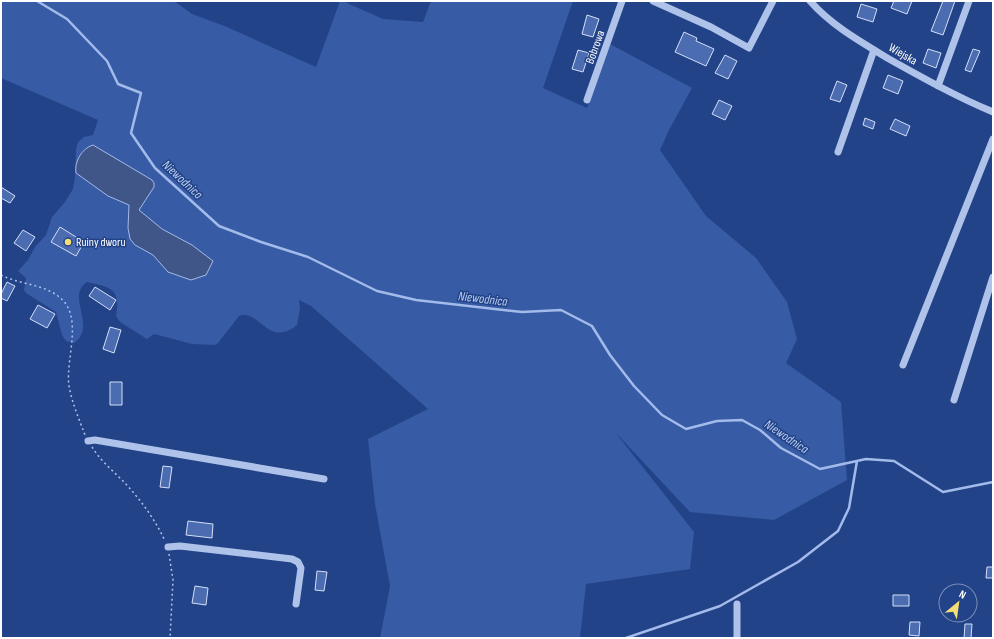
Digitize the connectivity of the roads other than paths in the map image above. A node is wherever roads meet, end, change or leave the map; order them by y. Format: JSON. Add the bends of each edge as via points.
{"nodes":[{"id":1,"x":622,"y":1,"type":"edge"},
{"id":2,"x":653,"y":1,"type":"edge"},
{"id":3,"x":773,"y":1,"type":"edge"},
{"id":4,"x":810,"y":1,"type":"edge"},
{"id":5,"x":969,"y":1,"type":"edge"},
{"id":6,"x":874,"y":50,"type":"junction"},
{"id":7,"x":938,"y":86,"type":"junction"},
{"id":8,"x":587,"y":100,"type":"dead end"},
{"id":9,"x":993,"y":112,"type":"edge"},
{"id":10,"x":993,"y":139,"type":"edge"},
{"id":11,"x":838,"y":152,"type":"dead end"},
{"id":12,"x":993,"y":277,"type":"edge"},
{"id":13,"x":902,"y":365,"type":"dead end"},
{"id":14,"x":954,"y":400,"type":"dead end"},
{"id":15,"x":88,"y":441,"type":"dead end"},
{"id":16,"x":324,"y":479,"type":"dead end"},
{"id":17,"x":168,"y":547,"type":"dead end"},
{"id":18,"x":296,"y":604,"type":"dead end"},
{"id":19,"x":737,"y":604,"type":"dead end"},
{"id":20,"x":737,"y":638,"type":"edge"}],
"edges":[{"from":1,"to":8,"type":"street","name":"Bobrowa"},
{"from":2,"to":3,"type":"street","via":[[711,27],[749,48]]},
{"from":4,"to":6,"type":"street","name":"Wiejska","via":[[833,23]]},
{"from":5,"to":7,"type":"street"},
{"from":6,"to":7,"type":"street","name":"Wiejska"},
{"from":6,"to":11,"type":"street"},
{"from":7,"to":9,"type":"street","name":"Wiejska"},
{"from":10,"to":13,"type":"street"},
{"from":12,"to":14,"type":"street"},
{"from":15,"to":16,"type":"street","via":[[95,440]]},
{"from":17,"to":18,"type":"street","via":[[180,546],[292,559],[298,562],[301,568]]},
{"from":19,"to":20,"type":"street"}]}
